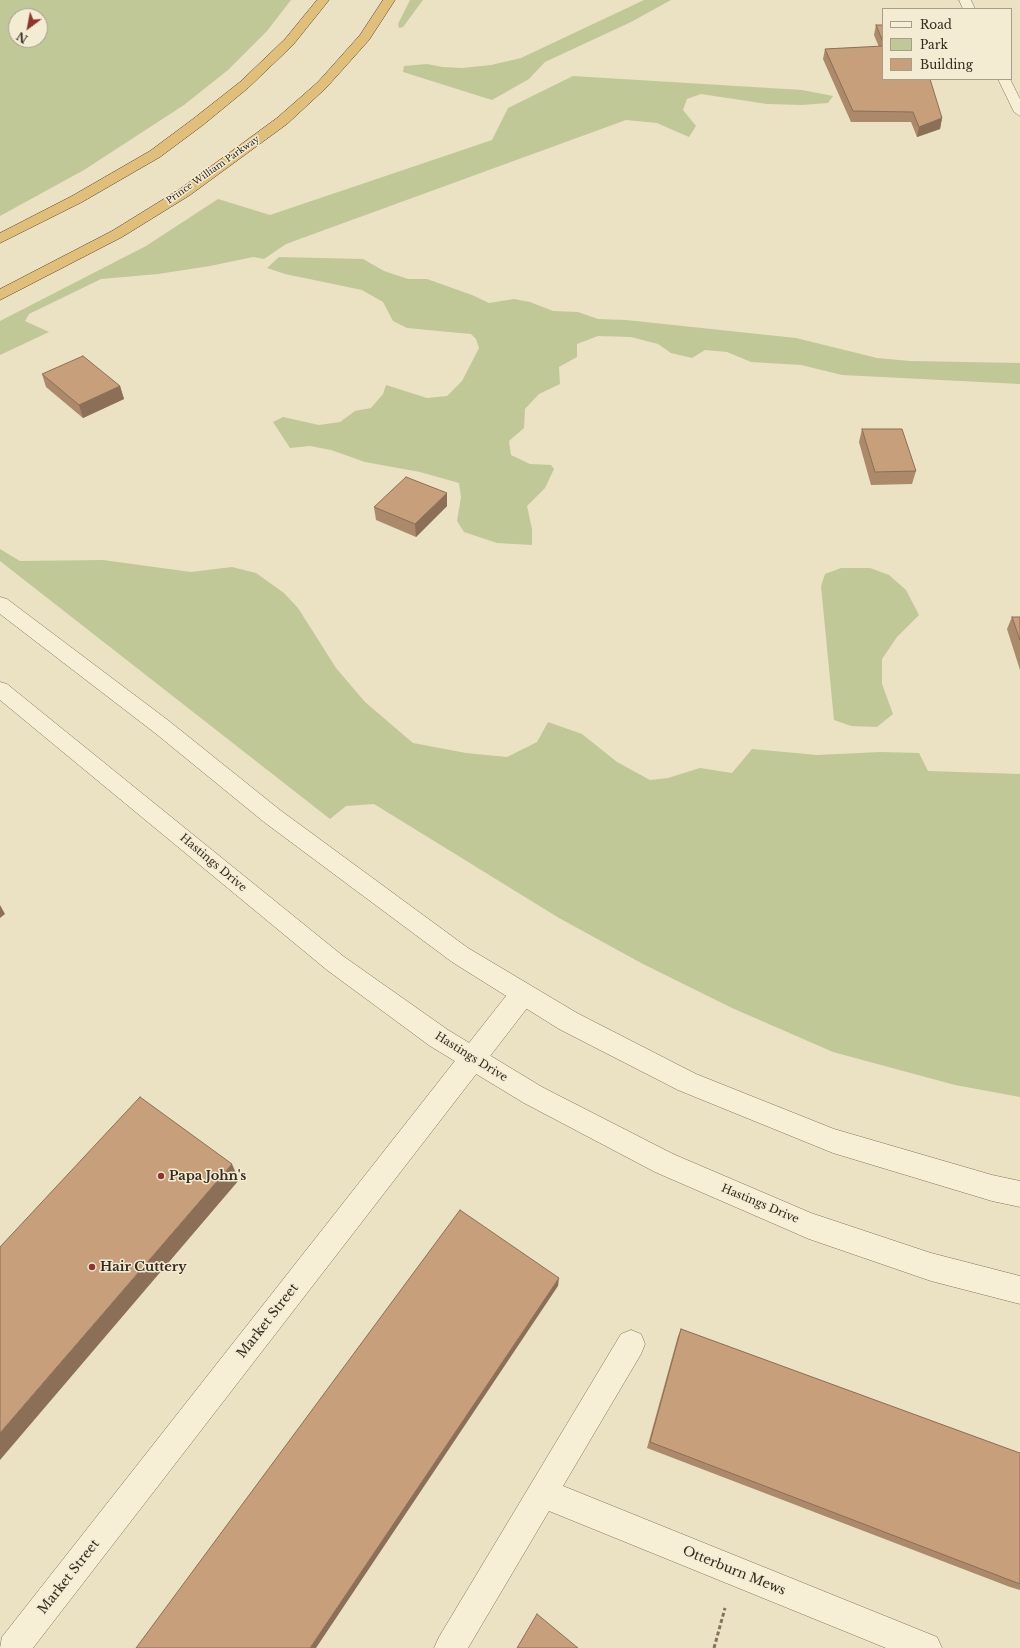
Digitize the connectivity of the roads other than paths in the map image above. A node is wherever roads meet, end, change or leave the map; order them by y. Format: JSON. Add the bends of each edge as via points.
{"nodes":[{"id":1,"x":323,"y":0,"type":"edge"},
{"id":2,"x":389,"y":0,"type":"edge"},
{"id":3,"x":1004,"y":80,"type":"edge"},
{"id":4,"x":1020,"y":112,"type":"edge"},
{"id":5,"x":0,"y":240,"type":"edge"},
{"id":6,"x":0,"y":295,"type":"edge"},
{"id":7,"x":0,"y":604,"type":"edge"},
{"id":8,"x":0,"y":689,"type":"edge"},
{"id":9,"x":522,"y":995,"type":"junction"},
{"id":10,"x":472,"y":1058,"type":"junction"},
{"id":11,"x":1020,"y":1194,"type":"edge"},
{"id":12,"x":1020,"y":1290,"type":"edge"},
{"id":13,"x":631,"y":1344,"type":"dead end"},
{"id":14,"x":542,"y":1493,"type":"junction"},
{"id":15,"x":13,"y":1648,"type":"edge"},
{"id":16,"x":450,"y":1648,"type":"edge"},
{"id":17,"x":926,"y":1648,"type":"edge"}],
"edges":[{"from":1,"to":5,"type":"highway","via":[[289,42],[244,85],[155,154]]},
{"from":2,"to":6,"type":"highway","name":"Prince William Parkway","via":[[365,37],[322,85],[282,121],[232,159],[117,234]]},
{"from":3,"to":4,"type":"street"},
{"from":7,"to":9,"type":"street","via":[[162,727],[272,816],[460,955]]},
{"from":8,"to":10,"type":"street","name":"Hastings Drive","via":[[335,963],[439,1038]]},
{"from":9,"to":10,"type":"street","name":"Market Street"},
{"from":9,"to":11,"type":"street","via":[[687,1082],[833,1141]]},
{"from":10,"to":12,"type":"street","name":"Hastings Drive","via":[[533,1095],[664,1163],[809,1226],[931,1267]]},
{"from":10,"to":15,"type":"street","name":"Market Street"},
{"from":13,"to":14,"type":"street"},
{"from":14,"to":16,"type":"street"},
{"from":14,"to":17,"type":"street","name":"Otterburn Mews"}]}
